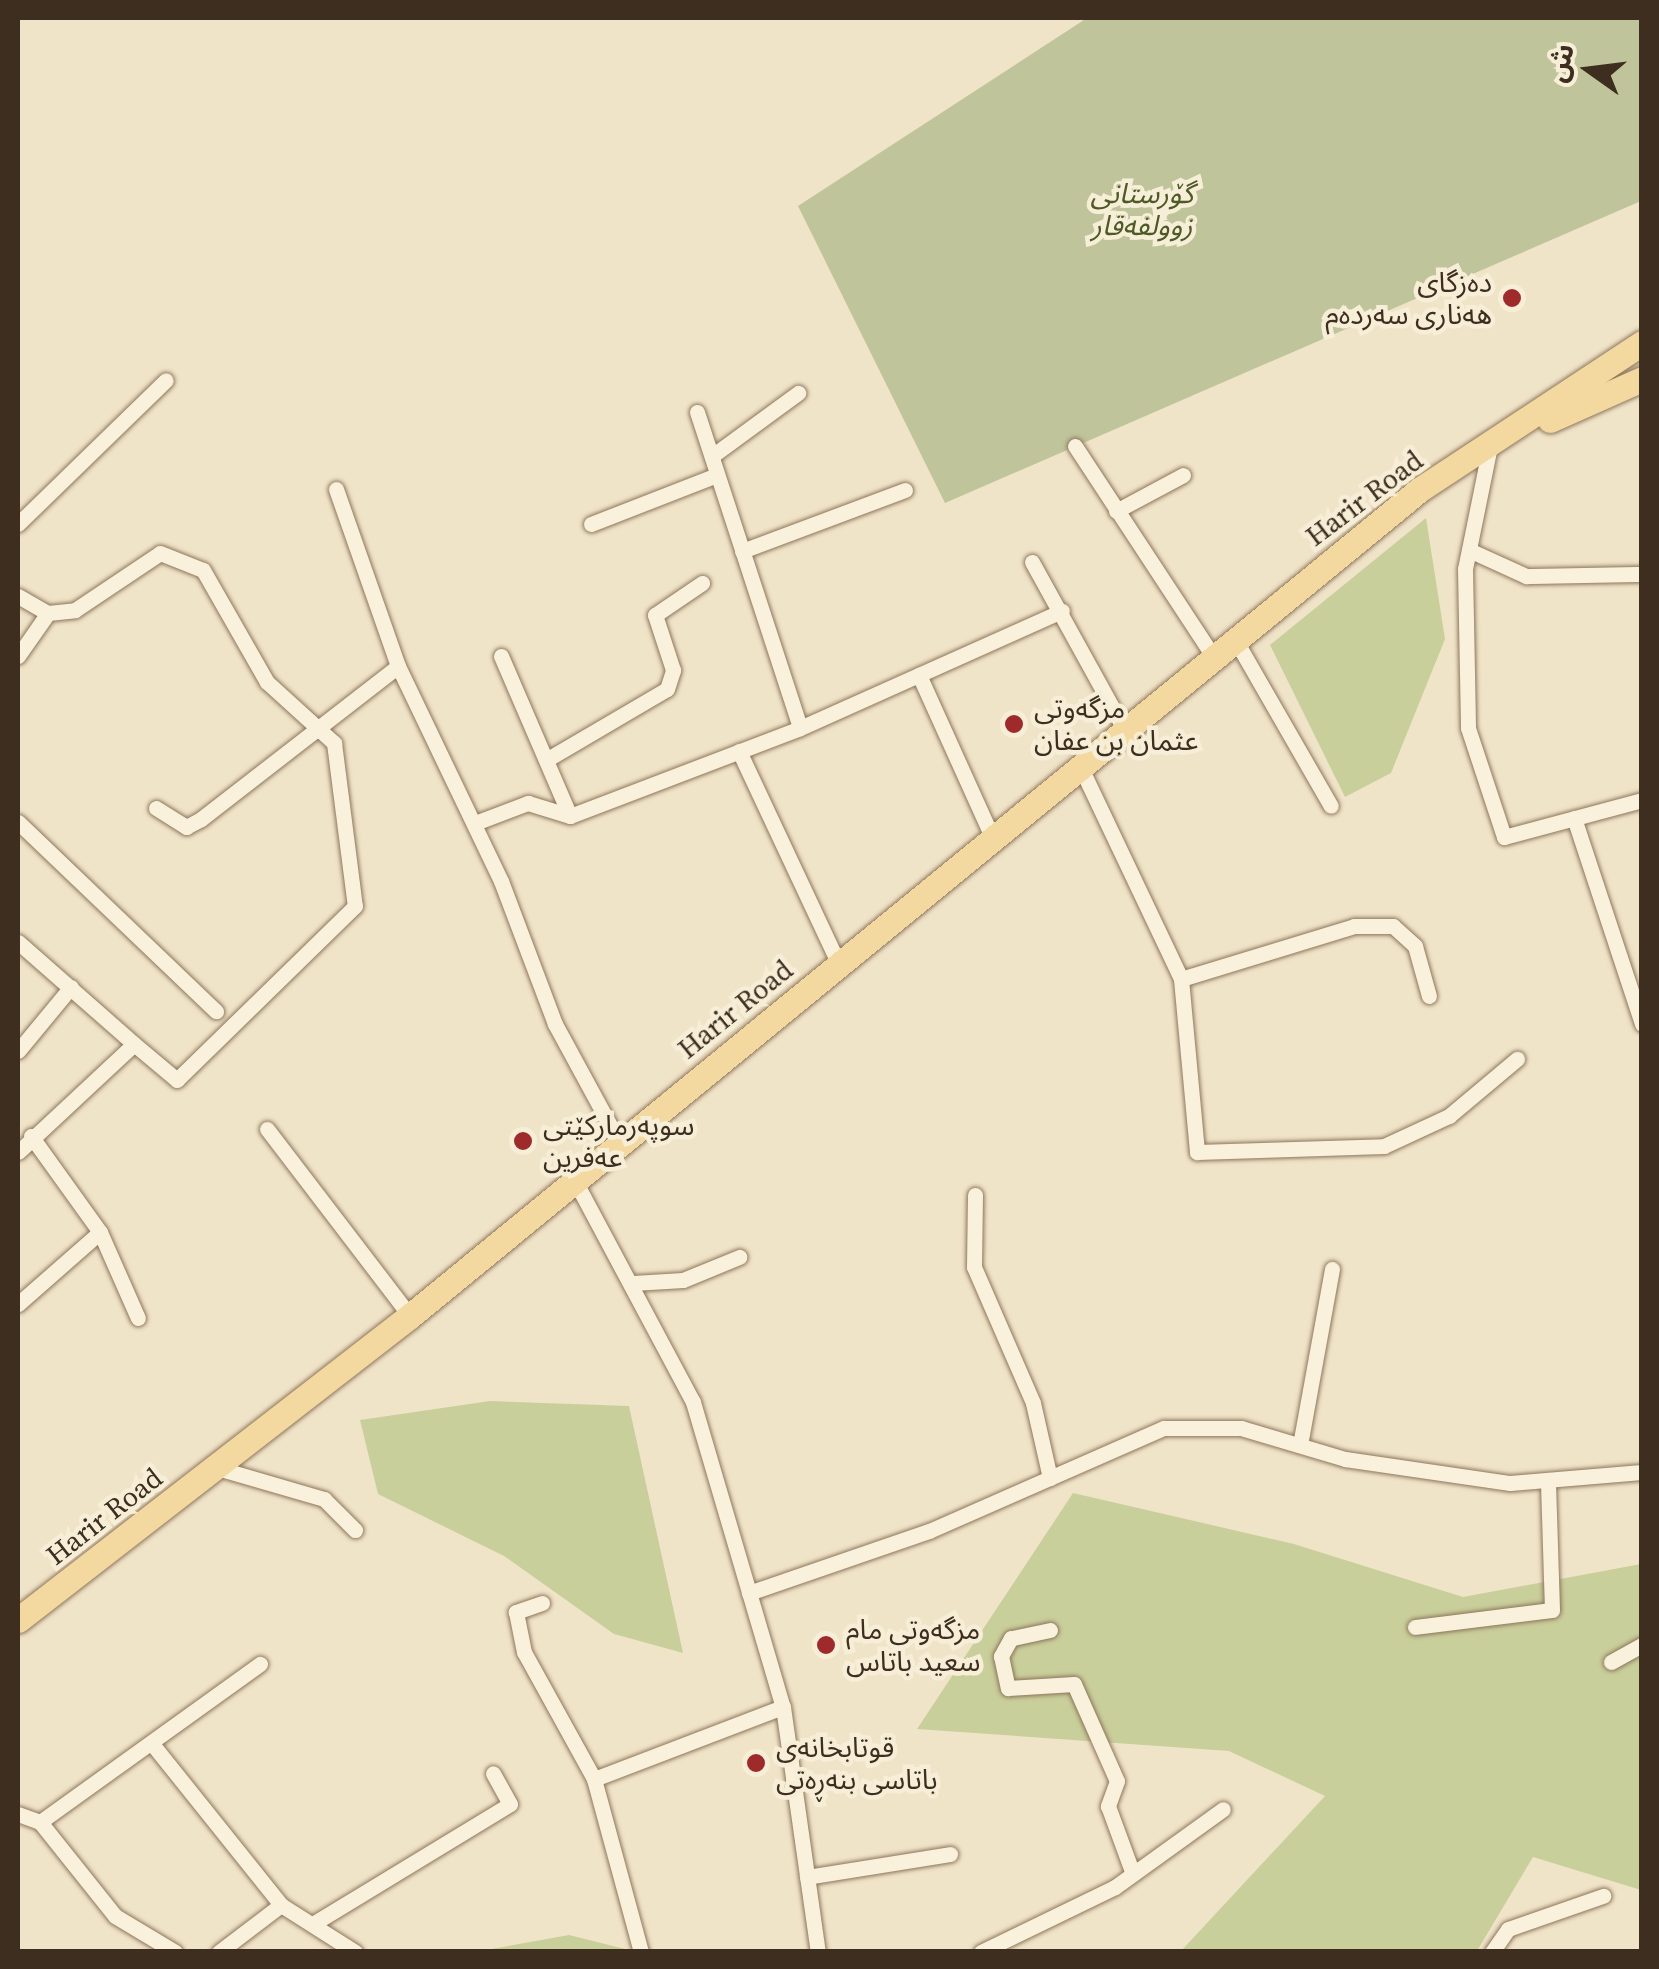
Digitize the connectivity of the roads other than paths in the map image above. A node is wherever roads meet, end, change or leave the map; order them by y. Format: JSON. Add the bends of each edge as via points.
{"nodes":[{"id":1,"x":1642,"y":343,"type":"edge"},
{"id":2,"x":1642,"y":378,"type":"edge"},
{"id":3,"x":166,"y":380,"type":"dead end"},
{"id":4,"x":798,"y":393,"type":"dead end"},
{"id":5,"x":697,"y":412,"type":"dead end"},
{"id":6,"x":1075,"y":446,"type":"dead end"},
{"id":7,"x":1490,"y":446,"type":"junction"},
{"id":8,"x":712,"y":456,"type":"junction"},
{"id":9,"x":717,"y":475,"type":"junction"},
{"id":10,"x":1184,"y":475,"type":"dead end"},
{"id":11,"x":336,"y":489,"type":"dead end"},
{"id":12,"x":905,"y":490,"type":"dead end"},
{"id":13,"x":1116,"y":510,"type":"junction"},
{"id":14,"x":18,"y":524,"type":"edge"},
{"id":15,"x":592,"y":524,"type":"dead end"},
{"id":16,"x":742,"y":550,"type":"junction"},
{"id":17,"x":1469,"y":550,"type":"junction"},
{"id":18,"x":1032,"y":562,"type":"dead end"},
{"id":19,"x":1642,"y":574,"type":"edge"},
{"id":20,"x":702,"y":583,"type":"dead end"},
{"id":21,"x":18,"y":596,"type":"edge"},
{"id":22,"x":1062,"y":611,"type":"junction"},
{"id":23,"x":48,"y":613,"type":"junction"},
{"id":24,"x":1236,"y":641,"type":"junction"},
{"id":25,"x":18,"y":656,"type":"edge"},
{"id":26,"x":502,"y":656,"type":"dead end"},
{"id":27,"x":1215,"y":659,"type":"junction"},
{"id":28,"x":398,"y":666,"type":"junction"},
{"id":29,"x":919,"y":675,"type":"junction"},
{"id":30,"x":800,"y":728,"type":"junction"},
{"id":31,"x":320,"y":731,"type":"junction"},
{"id":32,"x":1126,"y":732,"type":"junction"},
{"id":33,"x":740,"y":751,"type":"junction"},
{"id":34,"x":546,"y":760,"type":"junction"},
{"id":35,"x":1081,"y":768,"type":"junction"},
{"id":36,"x":1642,"y":800,"type":"edge"},
{"id":37,"x":1331,"y":806,"type":"dead end"},
{"id":38,"x":156,"y":808,"type":"dead end"},
{"id":39,"x":570,"y":816,"type":"junction"},
{"id":40,"x":1574,"y":818,"type":"junction"},
{"id":41,"x":18,"y":822,"type":"edge"},
{"id":42,"x":476,"y":823,"type":"junction"},
{"id":43,"x":993,"y":839,"type":"junction"},
{"id":44,"x":18,"y":942,"type":"edge"},
{"id":45,"x":839,"y":964,"type":"junction"},
{"id":46,"x":1182,"y":979,"type":"junction"},
{"id":47,"x":71,"y":987,"type":"junction"},
{"id":48,"x":1428,"y":996,"type":"dead end"},
{"id":49,"x":216,"y":1011,"type":"dead end"},
{"id":50,"x":1642,"y":1024,"type":"edge"},
{"id":51,"x":134,"y":1044,"type":"junction"},
{"id":52,"x":18,"y":1051,"type":"edge"},
{"id":53,"x":1518,"y":1059,"type":"dead end"},
{"id":54,"x":267,"y":1130,"type":"dead end"},
{"id":55,"x":31,"y":1136,"type":"junction"},
{"id":56,"x":618,"y":1142,"type":"junction"},
{"id":57,"x":18,"y":1152,"type":"edge"},
{"id":58,"x":574,"y":1178,"type":"junction"},
{"id":59,"x":975,"y":1195,"type":"dead end"},
{"id":60,"x":100,"y":1232,"type":"junction"},
{"id":61,"x":740,"y":1257,"type":"dead end"},
{"id":62,"x":1332,"y":1269,"type":"dead end"},
{"id":63,"x":633,"y":1282,"type":"junction"},
{"id":64,"x":18,"y":1303,"type":"edge"},
{"id":65,"x":410,"y":1316,"type":"junction"},
{"id":66,"x":138,"y":1318,"type":"dead end"},
{"id":67,"x":1300,"y":1446,"type":"junction"},
{"id":68,"x":214,"y":1468,"type":"junction"},
{"id":69,"x":1642,"y":1472,"type":"edge"},
{"id":70,"x":1050,"y":1478,"type":"junction"},
{"id":71,"x":1548,"y":1480,"type":"junction"},
{"id":72,"x":355,"y":1530,"type":"dead end"},
{"id":73,"x":750,"y":1593,"type":"junction"},
{"id":74,"x":542,"y":1603,"type":"dead end"},
{"id":75,"x":18,"y":1620,"type":"edge"},
{"id":76,"x":1415,"y":1628,"type":"dead end"},
{"id":77,"x":1050,"y":1630,"type":"dead end"},
{"id":78,"x":1642,"y":1645,"type":"edge"},
{"id":79,"x":1610,"y":1662,"type":"dead end"},
{"id":80,"x":260,"y":1664,"type":"dead end"},
{"id":81,"x":783,"y":1706,"type":"junction"},
{"id":82,"x":153,"y":1746,"type":"junction"},
{"id":83,"x":493,"y":1774,"type":"dead end"},
{"id":84,"x":594,"y":1778,"type":"junction"},
{"id":85,"x":1223,"y":1810,"type":"dead end"},
{"id":86,"x":18,"y":1814,"type":"edge"},
{"id":87,"x":40,"y":1822,"type":"junction"},
{"id":88,"x":950,"y":1854,"type":"dead end"},
{"id":89,"x":1133,"y":1874,"type":"junction"},
{"id":90,"x":808,"y":1877,"type":"junction"},
{"id":91,"x":1603,"y":1896,"type":"dead end"},
{"id":92,"x":281,"y":1905,"type":"junction"},
{"id":93,"x":316,"y":1922,"type":"junction"},
{"id":94,"x":175,"y":1952,"type":"edge"},
{"id":95,"x":219,"y":1952,"type":"edge"},
{"id":96,"x":355,"y":1952,"type":"edge"},
{"id":97,"x":641,"y":1952,"type":"edge"},
{"id":98,"x":818,"y":1952,"type":"edge"},
{"id":99,"x":980,"y":1952,"type":"edge"},
{"id":100,"x":1492,"y":1952,"type":"edge"}],
"edges":[{"from":1,"to":7,"type":"main road"},
{"from":2,"to":7,"type":"main road"},
{"from":3,"to":14,"type":"street"},
{"from":4,"to":8,"type":"street"},
{"from":5,"to":8,"type":"street"},
{"from":6,"to":13,"type":"street"},
{"from":7,"to":17,"type":"street"},
{"from":7,"to":24,"type":"main road","name":"Harir Road","via":[[1419,490]]},
{"from":8,"to":9,"type":"street"},
{"from":9,"to":15,"type":"street"},
{"from":9,"to":16,"type":"street"},
{"from":10,"to":13,"type":"street"},
{"from":11,"to":28,"type":"street"},
{"from":12,"to":16,"type":"street"},
{"from":13,"to":27,"type":"street"},
{"from":16,"to":30,"type":"street"},
{"from":17,"to":19,"type":"street","via":[[1526,576]]},
{"from":17,"to":40,"type":"street","via":[[1468,728],[1504,837]]},
{"from":18,"to":22,"type":"street"},
{"from":20,"to":34,"type":"street","via":[[655,615],[673,670],[667,689]]},
{"from":21,"to":23,"type":"street"},
{"from":22,"to":29,"type":"street"},
{"from":22,"to":32,"type":"street"},
{"from":23,"to":25,"type":"street"},
{"from":23,"to":31,"type":"street","via":[[75,610],[160,553],[203,570],[267,682]]},
{"from":24,"to":27,"type":"main road","name":"Harir Road"},
{"from":24,"to":37,"type":"street"},
{"from":26,"to":34,"type":"street"},
{"from":27,"to":32,"type":"main road","name":"Harir Road"},
{"from":28,"to":31,"type":"street"},
{"from":28,"to":42,"type":"street"},
{"from":29,"to":30,"type":"street"},
{"from":29,"to":43,"type":"street"},
{"from":30,"to":33,"type":"street"},
{"from":31,"to":38,"type":"street","via":[[186,827]]},
{"from":31,"to":51,"type":"street","via":[[334,743],[355,906],[176,1080]]},
{"from":32,"to":35,"type":"main road","name":"Harir Road"},
{"from":33,"to":39,"type":"street"},
{"from":33,"to":45,"type":"street"},
{"from":34,"to":39,"type":"street"},
{"from":35,"to":43,"type":"main road","name":"Harir Road"},
{"from":35,"to":46,"type":"street"},
{"from":36,"to":40,"type":"street"},
{"from":39,"to":42,"type":"street","via":[[528,803]]},
{"from":40,"to":50,"type":"street"},
{"from":41,"to":49,"type":"street"},
{"from":42,"to":56,"type":"street","via":[[556,1024]]},
{"from":43,"to":45,"type":"main road","name":"Harir Road"},
{"from":44,"to":47,"type":"street"},
{"from":45,"to":56,"type":"main road","name":"Harir Road"},
{"from":46,"to":48,"type":"street","via":[[1354,926],[1394,926],[1415,946]]},
{"from":46,"to":53,"type":"street","via":[[1196,1152],[1384,1146],[1449,1116]]},
{"from":47,"to":51,"type":"street"},
{"from":47,"to":52,"type":"street"},
{"from":51,"to":55,"type":"street"},
{"from":54,"to":65,"type":"street"},
{"from":55,"to":57,"type":"street"},
{"from":55,"to":60,"type":"street"},
{"from":56,"to":58,"type":"main road","name":"Harir Road"},
{"from":58,"to":63,"type":"street"},
{"from":58,"to":65,"type":"main road","name":"Harir Road"},
{"from":59,"to":70,"type":"street","via":[[974,1266],[1033,1403]]},
{"from":60,"to":64,"type":"street"},
{"from":60,"to":66,"type":"street"},
{"from":61,"to":63,"type":"street","via":[[684,1280]]},
{"from":62,"to":67,"type":"street"},
{"from":63,"to":73,"type":"street","via":[[693,1402]]},
{"from":65,"to":68,"type":"main road","name":"Harir Road"},
{"from":67,"to":70,"type":"street","via":[[1241,1428],[1164,1428]]},
{"from":67,"to":71,"type":"street","via":[[1510,1483]]},
{"from":68,"to":72,"type":"street","via":[[324,1500]]},
{"from":68,"to":75,"type":"main road","name":"Harir Road"},
{"from":69,"to":71,"type":"street"},
{"from":70,"to":73,"type":"street"},
{"from":71,"to":76,"type":"street","via":[[1552,1610]]},
{"from":73,"to":81,"type":"street"},
{"from":74,"to":84,"type":"street","via":[[516,1612],[524,1652]]},
{"from":77,"to":89,"type":"street","via":[[1011,1638],[1001,1656],[1008,1688],[1074,1684],[1117,1781],[1108,1806]]},
{"from":78,"to":79,"type":"street"},
{"from":80,"to":82,"type":"street"},
{"from":81,"to":84,"type":"street"},
{"from":81,"to":90,"type":"street"},
{"from":82,"to":87,"type":"street"},
{"from":82,"to":92,"type":"street"},
{"from":83,"to":93,"type":"street","via":[[510,1804]]},
{"from":84,"to":97,"type":"street"},
{"from":85,"to":89,"type":"street"},
{"from":86,"to":87,"type":"street"},
{"from":87,"to":94,"type":"street","via":[[114,1916]]},
{"from":88,"to":90,"type":"street"},
{"from":89,"to":99,"type":"street","via":[[1019,1941]]},
{"from":90,"to":98,"type":"street"},
{"from":91,"to":100,"type":"street","via":[[1508,1928]]},
{"from":92,"to":93,"type":"street"},
{"from":92,"to":95,"type":"street"},
{"from":93,"to":96,"type":"street"}]}
